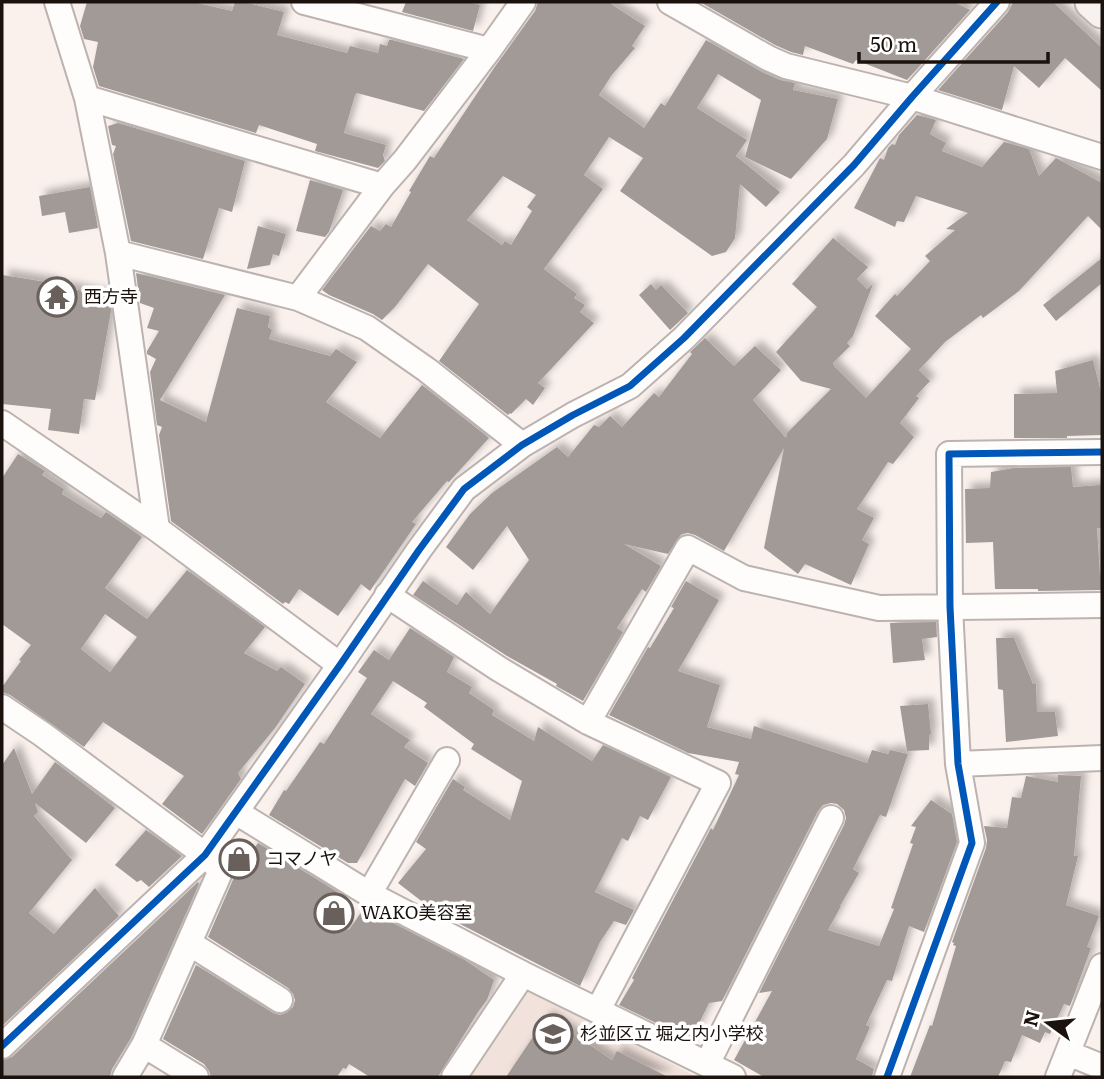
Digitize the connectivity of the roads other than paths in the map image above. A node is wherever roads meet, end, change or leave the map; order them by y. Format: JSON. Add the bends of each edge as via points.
{"nodes":[{"id":1,"x":57,"y":2,"type":"edge"},
{"id":2,"x":309,"y":2,"type":"edge"},
{"id":3,"x":523,"y":2,"type":"edge"},
{"id":4,"x":670,"y":2,"type":"edge"},
{"id":5,"x":996,"y":2,"type":"edge"},
{"id":6,"x":1092,"y":2,"type":"edge"},
{"id":7,"x":1102,"y":11,"type":"edge"},
{"id":8,"x":711,"y":12,"type":"edge"},
{"id":9,"x":489,"y":50,"type":"junction"},
{"id":10,"x":912,"y":97,"type":"junction"},
{"id":11,"x":87,"y":99,"type":"junction"},
{"id":12,"x":1102,"y":157,"type":"edge"},
{"id":13,"x":382,"y":186,"type":"junction"},
{"id":14,"x":118,"y":253,"type":"junction"},
{"id":15,"x":298,"y":298,"type":"junction"},
{"id":16,"x":6,"y":433,"type":"edge"},
{"id":17,"x":523,"y":445,"type":"junction"},
{"id":18,"x":1102,"y":452,"type":"edge"},
{"id":19,"x":157,"y":529,"type":"junction"},
{"id":20,"x":387,"y":596,"type":"junction"},
{"id":21,"x":1102,"y":605,"type":"edge"},
{"id":22,"x":950,"y":607,"type":"junction"},
{"id":23,"x":340,"y":665,"type":"junction"},
{"id":24,"x":2,"y":707,"type":"edge"},
{"id":25,"x":588,"y":722,"type":"junction"},
{"id":26,"x":1102,"y":758,"type":"edge"},
{"id":27,"x":447,"y":760,"type":"dead end"},
{"id":28,"x":958,"y":764,"type":"junction"},
{"id":29,"x":236,"y":812,"type":"junction"},
{"id":30,"x":831,"y":818,"type":"dead end"},
{"id":31,"x":205,"y":855,"type":"junction"},
{"id":32,"x":369,"y":894,"type":"junction"},
{"id":33,"x":188,"y":943,"type":"junction"},
{"id":34,"x":1102,"y":966,"type":"edge"},
{"id":35,"x":523,"y":974,"type":"junction"},
{"id":36,"x":280,"y":1000,"type":"dead end"},
{"id":37,"x":598,"y":1010,"type":"junction"},
{"id":38,"x":144,"y":1045,"type":"junction"},
{"id":39,"x":2,"y":1046,"type":"edge"},
{"id":40,"x":1068,"y":1053,"type":"junction"},
{"id":41,"x":707,"y":1063,"type":"junction"},
{"id":42,"x":1102,"y":1067,"type":"edge"},
{"id":43,"x":125,"y":1077,"type":"edge"},
{"id":44,"x":196,"y":1077,"type":"edge"},
{"id":45,"x":454,"y":1077,"type":"edge"},
{"id":46,"x":733,"y":1077,"type":"edge"},
{"id":47,"x":887,"y":1077,"type":"edge"},
{"id":48,"x":1058,"y":1077,"type":"edge"}],
"edges":[{"from":1,"to":11,"type":"street"},
{"from":2,"to":9,"type":"street"},
{"from":3,"to":9,"type":"street"},
{"from":4,"to":8,"type":"street"},
{"from":5,"to":10,"type":"street"},
{"from":6,"to":7,"type":"main road"},
{"from":8,"to":10,"type":"street","via":[[768,58],[786,66]]},
{"from":9,"to":13,"type":"street"},
{"from":10,"to":12,"type":"street"},
{"from":10,"to":17,"type":"street","via":[[854,164],[684,338],[629,386]]},
{"from":11,"to":13,"type":"street"},
{"from":11,"to":14,"type":"street"},
{"from":13,"to":15,"type":"street"},
{"from":14,"to":15,"type":"street"},
{"from":14,"to":19,"type":"street"},
{"from":15,"to":17,"type":"street","via":[[367,328]]},
{"from":16,"to":19,"type":"street"},
{"from":17,"to":20,"type":"street","via":[[464,489]]},
{"from":18,"to":22,"type":"street","via":[[949,454]]},
{"from":19,"to":23,"type":"street"},
{"from":20,"to":23,"type":"street"},
{"from":20,"to":25,"type":"street"},
{"from":21,"to":22,"type":"street"},
{"from":22,"to":25,"type":"street","via":[[879,608],[744,578],[688,548]]},
{"from":22,"to":28,"type":"street"},
{"from":23,"to":29,"type":"street"},
{"from":24,"to":31,"type":"street"},
{"from":25,"to":37,"type":"street","via":[[718,783]]},
{"from":26,"to":28,"type":"street"},
{"from":27,"to":32,"type":"street"},
{"from":28,"to":47,"type":"street","via":[[972,843]]},
{"from":29,"to":31,"type":"street"},
{"from":29,"to":32,"type":"street"},
{"from":30,"to":41,"type":"street"},
{"from":31,"to":33,"type":"street","via":[[221,870]]},
{"from":31,"to":39,"type":"street"},
{"from":32,"to":35,"type":"street"},
{"from":33,"to":36,"type":"street"},
{"from":33,"to":38,"type":"street"},
{"from":34,"to":40,"type":"street"},
{"from":35,"to":37,"type":"street"},
{"from":35,"to":45,"type":"street"},
{"from":37,"to":41,"type":"street"},
{"from":38,"to":43,"type":"street"},
{"from":38,"to":44,"type":"street"},
{"from":40,"to":42,"type":"street"},
{"from":40,"to":48,"type":"street"},
{"from":41,"to":46,"type":"street"}]}
